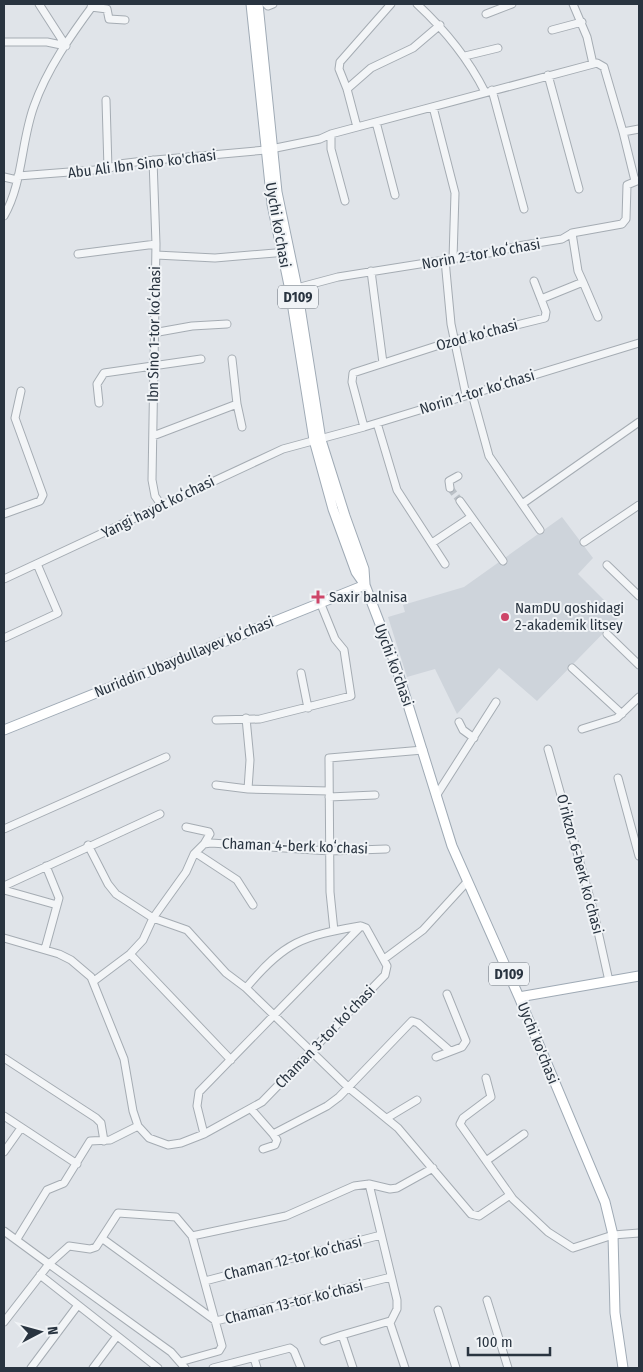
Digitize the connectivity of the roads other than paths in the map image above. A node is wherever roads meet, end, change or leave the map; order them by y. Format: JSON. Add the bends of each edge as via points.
{"nodes":[{"id":1,"x":38,"y":4,"type":"edge"},
{"id":2,"x":251,"y":4,"type":"edge"},
{"id":3,"x":258,"y":4,"type":"edge"},
{"id":4,"x":266,"y":4,"type":"edge"},
{"id":5,"x":273,"y":4,"type":"edge"},
{"id":6,"x":391,"y":4,"type":"edge"},
{"id":7,"x":417,"y":4,"type":"edge"},
{"id":8,"x":512,"y":4,"type":"edge"},
{"id":9,"x":573,"y":4,"type":"edge"},
{"id":10,"x":92,"y":6,"type":"edge"},
{"id":11,"x":486,"y":14,"type":"dead end"},
{"id":12,"x":125,"y":20,"type":"dead end"},
{"id":13,"x":582,"y":22,"type":"junction"},
{"id":14,"x":440,"y":25,"type":"junction"},
{"id":15,"x":53,"y":28,"type":"junction"},
{"id":16,"x":552,"y":30,"type":"dead end"},
{"id":17,"x":4,"y":42,"type":"edge"},
{"id":18,"x":46,"y":42,"type":"junction"},
{"id":19,"x":66,"y":46,"type":"junction"},
{"id":20,"x":498,"y":48,"type":"dead end"},
{"id":21,"x":465,"y":56,"type":"junction"},
{"id":22,"x":593,"y":64,"type":"junction"},
{"id":23,"x":548,"y":75,"type":"junction"},
{"id":24,"x":347,"y":89,"type":"junction"},
{"id":25,"x":489,"y":91,"type":"junction"},
{"id":26,"x":106,"y":100,"type":"dead end"},
{"id":27,"x":433,"y":106,"type":"junction"},
{"id":28,"x":376,"y":122,"type":"junction"},
{"id":29,"x":357,"y":127,"type":"junction"},
{"id":30,"x":639,"y":129,"type":"edge"},
{"id":31,"x":622,"y":132,"type":"junction"},
{"id":32,"x":331,"y":134,"type":"junction"},
{"id":33,"x":269,"y":150,"type":"junction"},
{"id":34,"x":153,"y":160,"type":"junction"},
{"id":35,"x":108,"y":168,"type":"junction"},
{"id":36,"x":4,"y":177,"type":"edge"},
{"id":37,"x":17,"y":178,"type":"junction"},
{"id":38,"x":637,"y":181,"type":"edge"},
{"id":39,"x":580,"y":189,"type":"dead end"},
{"id":40,"x":395,"y":194,"type":"dead end"},
{"id":41,"x":345,"y":201,"type":"dead end"},
{"id":42,"x":524,"y":209,"type":"dead end"},
{"id":43,"x":4,"y":216,"type":"edge"},
{"id":44,"x":572,"y":233,"type":"junction"},
{"id":45,"x":156,"y":244,"type":"junction"},
{"id":46,"x":286,"y":252,"type":"junction"},
{"id":47,"x":78,"y":254,"type":"dead end"},
{"id":48,"x":156,"y":256,"type":"junction"},
{"id":49,"x":453,"y":259,"type":"junction"},
{"id":50,"x":445,"y":260,"type":"junction"},
{"id":51,"x":371,"y":271,"type":"junction"},
{"id":52,"x":534,"y":281,"type":"dead end"},
{"id":53,"x":583,"y":282,"type":"junction"},
{"id":54,"x":293,"y":289,"type":"junction"},
{"id":55,"x":541,"y":299,"type":"junction"},
{"id":56,"x":598,"y":317,"type":"dead end"},
{"id":57,"x":227,"y":324,"type":"dead end"},
{"id":58,"x":153,"y":333,"type":"junction"},
{"id":59,"x":455,"y":340,"type":"junction"},
{"id":60,"x":639,"y":343,"type":"edge"},
{"id":61,"x":201,"y":359,"type":"dead end"},
{"id":62,"x":232,"y":359,"type":"dead end"},
{"id":63,"x":383,"y":362,"type":"junction"},
{"id":64,"x":152,"y":367,"type":"junction"},
{"id":65,"x":21,"y":391,"type":"dead end"},
{"id":66,"x":469,"y":395,"type":"junction"},
{"id":67,"x":99,"y":404,"type":"dead end"},
{"id":68,"x":237,"y":404,"type":"junction"},
{"id":69,"x":639,"y":422,"type":"edge"},
{"id":70,"x":377,"y":423,"type":"junction"},
{"id":71,"x":242,"y":427,"type":"dead end"},
{"id":72,"x":364,"y":427,"type":"junction"},
{"id":73,"x":153,"y":436,"type":"junction"},
{"id":74,"x":317,"y":440,"type":"junction"},
{"id":75,"x":458,"y":476,"type":"dead end"},
{"id":76,"x":450,"y":488,"type":"dead end"},
{"id":77,"x":460,"y":501,"type":"tunnel mouth"},
{"id":78,"x":522,"y":504,"type":"junction"},
{"id":79,"x":639,"y":505,"type":"edge"},
{"id":80,"x":162,"y":506,"type":"junction"},
{"id":81,"x":4,"y":514,"type":"edge"},
{"id":82,"x":472,"y":517,"type":"junction"},
{"id":83,"x":540,"y":530,"type":"dead end"},
{"id":84,"x":584,"y":542,"type":"dead end"},
{"id":85,"x":432,"y":543,"type":"junction"},
{"id":86,"x":503,"y":561,"type":"dead end"},
{"id":87,"x":38,"y":564,"type":"junction"},
{"id":88,"x":445,"y":564,"type":"dead end"},
{"id":89,"x":607,"y":565,"type":"dead end"},
{"id":90,"x":4,"y":579,"type":"edge"},
{"id":91,"x":365,"y":585,"type":"junction"},
{"id":92,"x":639,"y":596,"type":"edge"},
{"id":93,"x":320,"y":602,"type":"junction"},
{"id":94,"x":607,"y":634,"type":"dead end"},
{"id":95,"x":4,"y":638,"type":"edge"},
{"id":96,"x":639,"y":665,"type":"edge"},
{"id":97,"x":572,"y":668,"type":"dead end"},
{"id":98,"x":301,"y":673,"type":"dead end"},
{"id":99,"x":639,"y":697,"type":"edge"},
{"id":100,"x":496,"y":702,"type":"dead end"},
{"id":101,"x":308,"y":708,"type":"junction"},
{"id":102,"x":622,"y":714,"type":"junction"},
{"id":103,"x":246,"y":718,"type":"junction"},
{"id":104,"x":216,"y":720,"type":"dead end"},
{"id":105,"x":459,"y":722,"type":"dead end"},
{"id":106,"x":582,"y":729,"type":"dead end"},
{"id":107,"x":4,"y":730,"type":"edge"},
{"id":108,"x":474,"y":738,"type":"junction"},
{"id":109,"x":548,"y":749,"type":"dead end"},
{"id":110,"x":423,"y":750,"type":"junction"},
{"id":111,"x":166,"y":757,"type":"dead end"},
{"id":112,"x":618,"y":778,"type":"dead end"},
{"id":113,"x":216,"y":785,"type":"dead end"},
{"id":114,"x":248,"y":789,"type":"junction"},
{"id":115,"x":329,"y":794,"type":"junction"},
{"id":116,"x":375,"y":795,"type":"dead end"},
{"id":117,"x":436,"y":796,"type":"junction"},
{"id":118,"x":160,"y":814,"type":"dead end"},
{"id":119,"x":186,"y":827,"type":"dead end"},
{"id":120,"x":4,"y":829,"type":"edge"},
{"id":121,"x":204,"y":844,"type":"junction"},
{"id":122,"x":88,"y":846,"type":"junction"},
{"id":123,"x":386,"y":848,"type":"dead end"},
{"id":124,"x":330,"y":850,"type":"junction"},
{"id":125,"x":196,"y":853,"type":"junction"},
{"id":126,"x":639,"y":856,"type":"edge"},
{"id":127,"x":46,"y":866,"type":"junction"},
{"id":128,"x":466,"y":882,"type":"junction"},
{"id":129,"x":4,"y":886,"type":"edge"},
{"id":130,"x":4,"y":890,"type":"edge"},
{"id":131,"x":58,"y":905,"type":"junction"},
{"id":132,"x":253,"y":905,"type":"dead end"},
{"id":133,"x":153,"y":918,"type":"junction"},
{"id":134,"x":361,"y":926,"type":"junction"},
{"id":135,"x":334,"y":931,"type":"junction"},
{"id":136,"x":4,"y":938,"type":"edge"},
{"id":137,"x":45,"y":948,"type":"junction"},
{"id":138,"x":130,"y":954,"type":"junction"},
{"id":139,"x":384,"y":959,"type":"junction"},
{"id":140,"x":639,"y":976,"type":"edge"},
{"id":141,"x":94,"y":981,"type":"junction"},
{"id":142,"x":609,"y":981,"type":"junction"},
{"id":143,"x":246,"y":988,"type":"junction"},
{"id":144,"x":448,"y":994,"type":"dead end"},
{"id":145,"x":519,"y":998,"type":"junction"},
{"id":146,"x":274,"y":1017,"type":"junction"},
{"id":147,"x":450,"y":1051,"type":"junction"},
{"id":148,"x":310,"y":1052,"type":"junction"},
{"id":149,"x":436,"y":1057,"type":"dead end"},
{"id":150,"x":4,"y":1058,"type":"edge"},
{"id":151,"x":231,"y":1060,"type":"junction"},
{"id":152,"x":486,"y":1078,"type":"dead end"},
{"id":153,"x":349,"y":1088,"type":"junction"},
{"id":154,"x":417,"y":1100,"type":"dead end"},
{"id":155,"x":251,"y":1109,"type":"junction"},
{"id":156,"x":4,"y":1116,"type":"edge"},
{"id":157,"x":387,"y":1118,"type":"junction"},
{"id":158,"x":138,"y":1126,"type":"junction"},
{"id":159,"x":21,"y":1128,"type":"junction"},
{"id":160,"x":204,"y":1134,"type":"junction"},
{"id":161,"x":273,"y":1134,"type":"junction"},
{"id":162,"x":524,"y":1134,"type":"dead end"},
{"id":163,"x":104,"y":1141,"type":"junction"},
{"id":164,"x":263,"y":1149,"type":"dead end"},
{"id":165,"x":4,"y":1152,"type":"edge"},
{"id":166,"x":486,"y":1161,"type":"junction"},
{"id":167,"x":77,"y":1164,"type":"junction"},
{"id":168,"x":433,"y":1168,"type":"junction"},
{"id":169,"x":369,"y":1184,"type":"junction"},
{"id":170,"x":510,"y":1195,"type":"junction"},
{"id":171,"x":4,"y":1231,"type":"edge"},
{"id":172,"x":639,"y":1233,"type":"edge"},
{"id":173,"x":382,"y":1235,"type":"junction"},
{"id":174,"x":614,"y":1235,"type":"junction"},
{"id":175,"x":192,"y":1236,"type":"junction"},
{"id":176,"x":17,"y":1239,"type":"junction"},
{"id":177,"x":103,"y":1239,"type":"junction"},
{"id":178,"x":49,"y":1264,"type":"junction"},
{"id":179,"x":40,"y":1275,"type":"junction"},
{"id":180,"x":392,"y":1277,"type":"junction"},
{"id":181,"x":205,"y":1281,"type":"junction"},
{"id":182,"x":487,"y":1300,"type":"dead end"},
{"id":183,"x":78,"y":1305,"type":"junction"},
{"id":184,"x":438,"y":1310,"type":"dead end"},
{"id":185,"x":216,"y":1321,"type":"junction"},
{"id":186,"x":390,"y":1321,"type":"junction"},
{"id":187,"x":4,"y":1322,"type":"edge"},
{"id":188,"x":342,"y":1335,"type":"junction"},
{"id":189,"x":117,"y":1336,"type":"junction"},
{"id":190,"x":324,"y":1341,"type":"dead end"},
{"id":191,"x":254,"y":1358,"type":"junction"},
{"id":192,"x":182,"y":1365,"type":"edge"},
{"id":193,"x":31,"y":1368,"type":"edge"},
{"id":194,"x":93,"y":1368,"type":"edge"},
{"id":195,"x":156,"y":1368,"type":"edge"},
{"id":196,"x":214,"y":1368,"type":"edge"},
{"id":197,"x":257,"y":1368,"type":"edge"},
{"id":198,"x":300,"y":1368,"type":"edge"},
{"id":199,"x":353,"y":1368,"type":"edge"},
{"id":200,"x":405,"y":1368,"type":"edge"},
{"id":201,"x":456,"y":1368,"type":"edge"},
{"id":202,"x":508,"y":1368,"type":"edge"},
{"id":203,"x":623,"y":1368,"type":"edge"}],
"edges":[{"from":1,"to":15,"type":"street"},
{"from":2,"to":33,"type":"main road","name":"Uychi ko'chasi","number":"D109"},
{"from":3,"to":33,"type":"main road","name":"Uychi ko'chasi","number":"D109"},
{"from":4,"to":5,"type":"street"},
{"from":6,"to":24,"type":"street","via":[[340,62]]},
{"from":7,"to":14,"type":"street"},
{"from":8,"to":11,"type":"street"},
{"from":9,"to":13,"type":"street"},
{"from":10,"to":12,"type":"street","via":[[107,9],[109,19]]},
{"from":10,"to":19,"type":"street"},
{"from":13,"to":16,"type":"street"},
{"from":13,"to":22,"type":"street"},
{"from":14,"to":21,"type":"street"},
{"from":14,"to":24,"type":"street","via":[[413,48],[371,68]]},
{"from":15,"to":18,"type":"street"},
{"from":15,"to":19,"type":"street"},
{"from":17,"to":18,"type":"street"},
{"from":18,"to":19,"type":"street"},
{"from":19,"to":37,"type":"street","via":[[44,80],[34,106]]},
{"from":20,"to":21,"type":"street"},
{"from":21,"to":25,"type":"street"},
{"from":22,"to":23,"type":"street","name":"Abu Ali Ibn Sino ko'chasi"},
{"from":22,"to":31,"type":"street","via":[[604,67]]},
{"from":23,"to":25,"type":"street","name":"Abu Ali Ibn Sino ko'chasi"},
{"from":23,"to":39,"type":"street"},
{"from":24,"to":29,"type":"street"},
{"from":25,"to":27,"type":"street","name":"Abu Ali Ibn Sino ko'chasi"},
{"from":25,"to":42,"type":"street"},
{"from":26,"to":35,"type":"street"},
{"from":27,"to":28,"type":"street","name":"Abu Ali Ibn Sino ko'chasi"},
{"from":27,"to":49,"type":"street","via":[[455,192]]},
{"from":28,"to":29,"type":"street","name":"Abu Ali Ibn Sino ko'chasi"},
{"from":28,"to":40,"type":"street"},
{"from":29,"to":32,"type":"street","name":"Abu Ali Ibn Sino ko'chasi"},
{"from":30,"to":31,"type":"street"},
{"from":31,"to":38,"type":"street"},
{"from":32,"to":33,"type":"street","name":"Abu Ali Ibn Sino ko'chasi"},
{"from":32,"to":41,"type":"street","via":[[331,149]]},
{"from":33,"to":34,"type":"street","name":"Abu Ali Ibn Sino ko'chasi"},
{"from":33,"to":46,"type":"main road","name":"Uychi ko'chasi","number":"D109","via":[[272,204]]},
{"from":34,"to":35,"type":"street","name":"Abu Ali Ibn Sino ko'chasi"},
{"from":34,"to":45,"type":"street","name":"Ibn Sino 1-tor koʻchasi"},
{"from":35,"to":37,"type":"street","name":"Abu Ali Ibn Sino ko'chasi"},
{"from":36,"to":37,"type":"street","name":"Abu Ali Ibn Sino ko'chasi"},
{"from":37,"to":43,"type":"street"},
{"from":38,"to":44,"type":"street","name":"Norin 2-tor koʻchasi","via":[[629,182],[626,187],[625,222]]},
{"from":44,"to":49,"type":"street","name":"Norin 2-tor koʻchasi","via":[[544,243]]},
{"from":44,"to":53,"type":"street"},
{"from":45,"to":47,"type":"street"},
{"from":45,"to":48,"type":"street","name":"Ibn Sino 1-tor koʻchasi"},
{"from":46,"to":48,"type":"street","via":[[215,258]]},
{"from":46,"to":54,"type":"main road","name":"Uychi ko'chasi","number":"D109"},
{"from":48,"to":58,"type":"street","name":"Ibn Sino 1-tor koʻchasi"},
{"from":49,"to":50,"type":"street","name":"Norin 2-tor koʻchasi"},
{"from":50,"to":51,"type":"street","name":"Norin 2-tor koʻchasi","via":[[395,270]]},
{"from":50,"to":59,"type":"street"},
{"from":51,"to":54,"type":"street","name":"Norin 2-tor koʻchasi"},
{"from":51,"to":63,"type":"street"},
{"from":52,"to":55,"type":"street"},
{"from":53,"to":55,"type":"street"},
{"from":53,"to":56,"type":"street"},
{"from":54,"to":74,"type":"main road","name":"Uychi ko'chasi","number":"D109"},
{"from":55,"to":59,"type":"street","name":"Ozod koʻchasi","via":[[547,314],[545,318]]},
{"from":57,"to":58,"type":"street"},
{"from":58,"to":64,"type":"street","name":"Ibn Sino 1-tor koʻchasi"},
{"from":59,"to":63,"type":"street","name":"Ozod koʻchasi"},
{"from":59,"to":66,"type":"street"},
{"from":60,"to":66,"type":"street","name":"Norin 1-tor koʻchasi"},
{"from":61,"to":64,"type":"street"},
{"from":62,"to":68,"type":"street"},
{"from":63,"to":72,"type":"street","name":"Ozod koʻchasi","via":[[351,376]]},
{"from":64,"to":67,"type":"street","via":[[104,373],[97,384]]},
{"from":64,"to":73,"type":"street","name":"Ibn Sino 1-tor koʻchasi"},
{"from":65,"to":81,"type":"street","via":[[15,418],[43,495],[40,501]]},
{"from":66,"to":70,"type":"street","name":"Norin 1-tor koʻchasi"},
{"from":66,"to":78,"type":"street","via":[[486,450]]},
{"from":68,"to":71,"type":"street"},
{"from":68,"to":73,"type":"street"},
{"from":69,"to":78,"type":"street"},
{"from":70,"to":72,"type":"street","name":"Norin 1-tor koʻchasi"},
{"from":70,"to":85,"type":"street","via":[[397,490]]},
{"from":72,"to":74,"type":"street","name":"Norin 1-tor koʻchasi"},
{"from":73,"to":80,"type":"street","name":"Ibn Sino 1-tor koʻchasi","via":[[153,485]]},
{"from":74,"to":80,"type":"street","name":"Yangi hayot koʻchasi","via":[[283,449]]},
{"from":74,"to":91,"type":"main road","name":"Uychi ko'chasi","number":"D109","via":[[333,510],[356,572]]},
{"from":75,"to":76,"type":"street","via":[[449,481]]},
{"from":77,"to":82,"type":"street"},
{"from":78,"to":83,"type":"street"},
{"from":79,"to":84,"type":"street"},
{"from":80,"to":87,"type":"street","name":"Yangi hayot koʻchasi"},
{"from":82,"to":85,"type":"street"},
{"from":82,"to":86,"type":"street"},
{"from":85,"to":88,"type":"street"},
{"from":87,"to":90,"type":"street","name":"Yangi hayot koʻchasi"},
{"from":87,"to":95,"type":"street","via":[[58,613]]},
{"from":89,"to":92,"type":"street"},
{"from":91,"to":93,"type":"main road","name":"Nuriddin Ubaydullayev koʻchasi"},
{"from":91,"to":110,"type":"main road","name":"Uychi ko'chasi","number":"D109"},
{"from":93,"to":101,"type":"street","via":[[335,639],[344,650],[352,694],[350,698]]},
{"from":93,"to":107,"type":"main road","name":"Nuriddin Ubaydullayev koʻchasi"},
{"from":94,"to":96,"type":"street"},
{"from":97,"to":102,"type":"street"},
{"from":98,"to":101,"type":"street"},
{"from":99,"to":102,"type":"street"},
{"from":100,"to":108,"type":"street"},
{"from":101,"to":103,"type":"street","via":[[260,719]]},
{"from":102,"to":106,"type":"street"},
{"from":103,"to":104,"type":"street"},
{"from":103,"to":114,"type":"street","via":[[250,760]]},
{"from":105,"to":108,"type":"street","via":[[463,730]]},
{"from":108,"to":117,"type":"street"},
{"from":109,"to":142,"type":"street","name":"Oʻrikzor 6-berk koʻchasi","via":[[593,909]]},
{"from":110,"to":115,"type":"street","via":[[330,757]]},
{"from":110,"to":117,"type":"main road","name":"Uychi ko'chasi","number":"D109"},
{"from":111,"to":120,"type":"street"},
{"from":112,"to":126,"type":"street"},
{"from":113,"to":114,"type":"street"},
{"from":114,"to":115,"type":"street"},
{"from":115,"to":116,"type":"street"},
{"from":115,"to":124,"type":"street"},
{"from":117,"to":128,"type":"main road","name":"Uychi ko'chasi","number":"D109"},
{"from":118,"to":122,"type":"street"},
{"from":119,"to":121,"type":"street","name":"Chaman 4-berk koʻchasi","via":[[209,832]]},
{"from":121,"to":124,"type":"street","name":"Chaman 4-berk koʻchasi"},
{"from":121,"to":125,"type":"street","name":"Chaman 4-berk koʻchasi"},
{"from":122,"to":127,"type":"street"},
{"from":122,"to":133,"type":"street","via":[[111,890]]},
{"from":123,"to":124,"type":"street","name":"Chaman 4-berk koʻchasi"},
{"from":124,"to":135,"type":"street"},
{"from":125,"to":132,"type":"street","name":"Chaman 4-berk koʻchasi","via":[[236,880]]},
{"from":125,"to":133,"type":"street"},
{"from":127,"to":129,"type":"street"},
{"from":127,"to":131,"type":"street","via":[[58,894]]},
{"from":128,"to":139,"type":"street","via":[[423,930]]},
{"from":128,"to":145,"type":"main road","name":"Uychi ko'chasi","number":"D109"},
{"from":130,"to":131,"type":"street"},
{"from":131,"to":137,"type":"street"},
{"from":133,"to":138,"type":"street","via":[[149,932]]},
{"from":133,"to":143,"type":"street","via":[[187,930],[226,973]]},
{"from":134,"to":135,"type":"street"},
{"from":134,"to":139,"type":"street","via":[[366,928]]},
{"from":134,"to":146,"type":"street"},
{"from":135,"to":143,"type":"street","via":[[295,942],[262,969]]},
{"from":136,"to":137,"type":"street"},
{"from":137,"to":141,"type":"street","via":[[71,960]]},
{"from":138,"to":141,"type":"street"},
{"from":138,"to":151,"type":"street"},
{"from":139,"to":148,"type":"street","name":"Chaman 3-tor koʻchasi","via":[[388,969],[385,975]]},
{"from":140,"to":142,"type":"main road"},
{"from":141,"to":158,"type":"street","via":[[124,1059]]},
{"from":142,"to":145,"type":"main road"},
{"from":143,"to":146,"type":"street"},
{"from":144,"to":147,"type":"street","via":[[466,1041],[462,1047]]},
{"from":145,"to":174,"type":"main road","name":"Uychi ko'chasi","number":"D109","via":[[605,1202]]},
{"from":146,"to":148,"type":"street"},
{"from":146,"to":151,"type":"street"},
{"from":147,"to":149,"type":"street"},
{"from":147,"to":153,"type":"street","via":[[412,1021]]},
{"from":148,"to":153,"type":"street"},
{"from":148,"to":155,"type":"street","name":"Chaman 3-tor koʻchasi","via":[[262,1102]]},
{"from":150,"to":163,"type":"street","via":[[96,1118],[101,1123]]},
{"from":151,"to":160,"type":"street","via":[[199,1092],[197,1098]]},
{"from":152,"to":166,"type":"street","via":[[491,1097],[463,1118],[460,1124]]},
{"from":153,"to":157,"type":"street"},
{"from":153,"to":161,"type":"street","via":[[327,1106]]},
{"from":154,"to":157,"type":"street"},
{"from":155,"to":160,"type":"street","name":"Chaman 3-tor koʻchasi"},
{"from":155,"to":161,"type":"street"},
{"from":156,"to":159,"type":"street"},
{"from":157,"to":168,"type":"street"},
{"from":158,"to":160,"type":"street","name":"Chaman 3-tor koʻchasi","via":[[149,1138],[168,1145]]},
{"from":158,"to":163,"type":"street"},
{"from":159,"to":165,"type":"street"},
{"from":159,"to":167,"type":"street"},
{"from":161,"to":164,"type":"street","via":[[277,1140],[275,1145]]},
{"from":162,"to":166,"type":"street"},
{"from":163,"to":167,"type":"street","via":[[90,1141]]},
{"from":166,"to":170,"type":"street"},
{"from":167,"to":176,"type":"street","via":[[64,1183],[47,1190]]},
{"from":168,"to":169,"type":"street","via":[[397,1188]]},
{"from":168,"to":170,"type":"street","via":[[476,1216]]},
{"from":169,"to":173,"type":"street"},
{"from":169,"to":175,"type":"street","via":[[350,1187],[286,1216]]},
{"from":170,"to":174,"type":"street","via":[[548,1232],[571,1247],[577,1248]]},
{"from":171,"to":176,"type":"street"},
{"from":172,"to":174,"type":"street"},
{"from":173,"to":180,"type":"street"},
{"from":173,"to":181,"type":"street","name":"Chaman 12-tor koʻchasi"},
{"from":174,"to":203,"type":"main road","name":"Uychi ko'chasi","number":"D109","via":[[615,1313]]},
{"from":175,"to":177,"type":"street","via":[[176,1217],[122,1213],[116,1215]]},
{"from":175,"to":181,"type":"street"},
{"from":176,"to":178,"type":"street"},
{"from":177,"to":178,"type":"street","via":[[92,1249],[68,1246]]},
{"from":177,"to":185,"type":"street","name":"Chaman 13-tor koʻchasi"},
{"from":178,"to":179,"type":"street"},
{"from":178,"to":192,"type":"street","via":[[171,1352]]},
{"from":179,"to":183,"type":"street"},
{"from":179,"to":187,"type":"street"},
{"from":180,"to":185,"type":"street","name":"Chaman 13-tor koʻchasi"},
{"from":180,"to":186,"type":"street","via":[[397,1304],[396,1313]]},
{"from":181,"to":185,"type":"street"},
{"from":182,"to":202,"type":"street"},
{"from":183,"to":189,"type":"street"},
{"from":183,"to":193,"type":"street"},
{"from":184,"to":201,"type":"street"},
{"from":185,"to":192,"type":"street","via":[[221,1349]]},
{"from":186,"to":188,"type":"street"},
{"from":186,"to":200,"type":"street"},
{"from":188,"to":190,"type":"street"},
{"from":188,"to":199,"type":"street"},
{"from":189,"to":194,"type":"street"},
{"from":189,"to":195,"type":"street"},
{"from":191,"to":196,"type":"street"},
{"from":191,"to":197,"type":"street"},
{"from":191,"to":198,"type":"street","via":[[291,1349]]}]}
